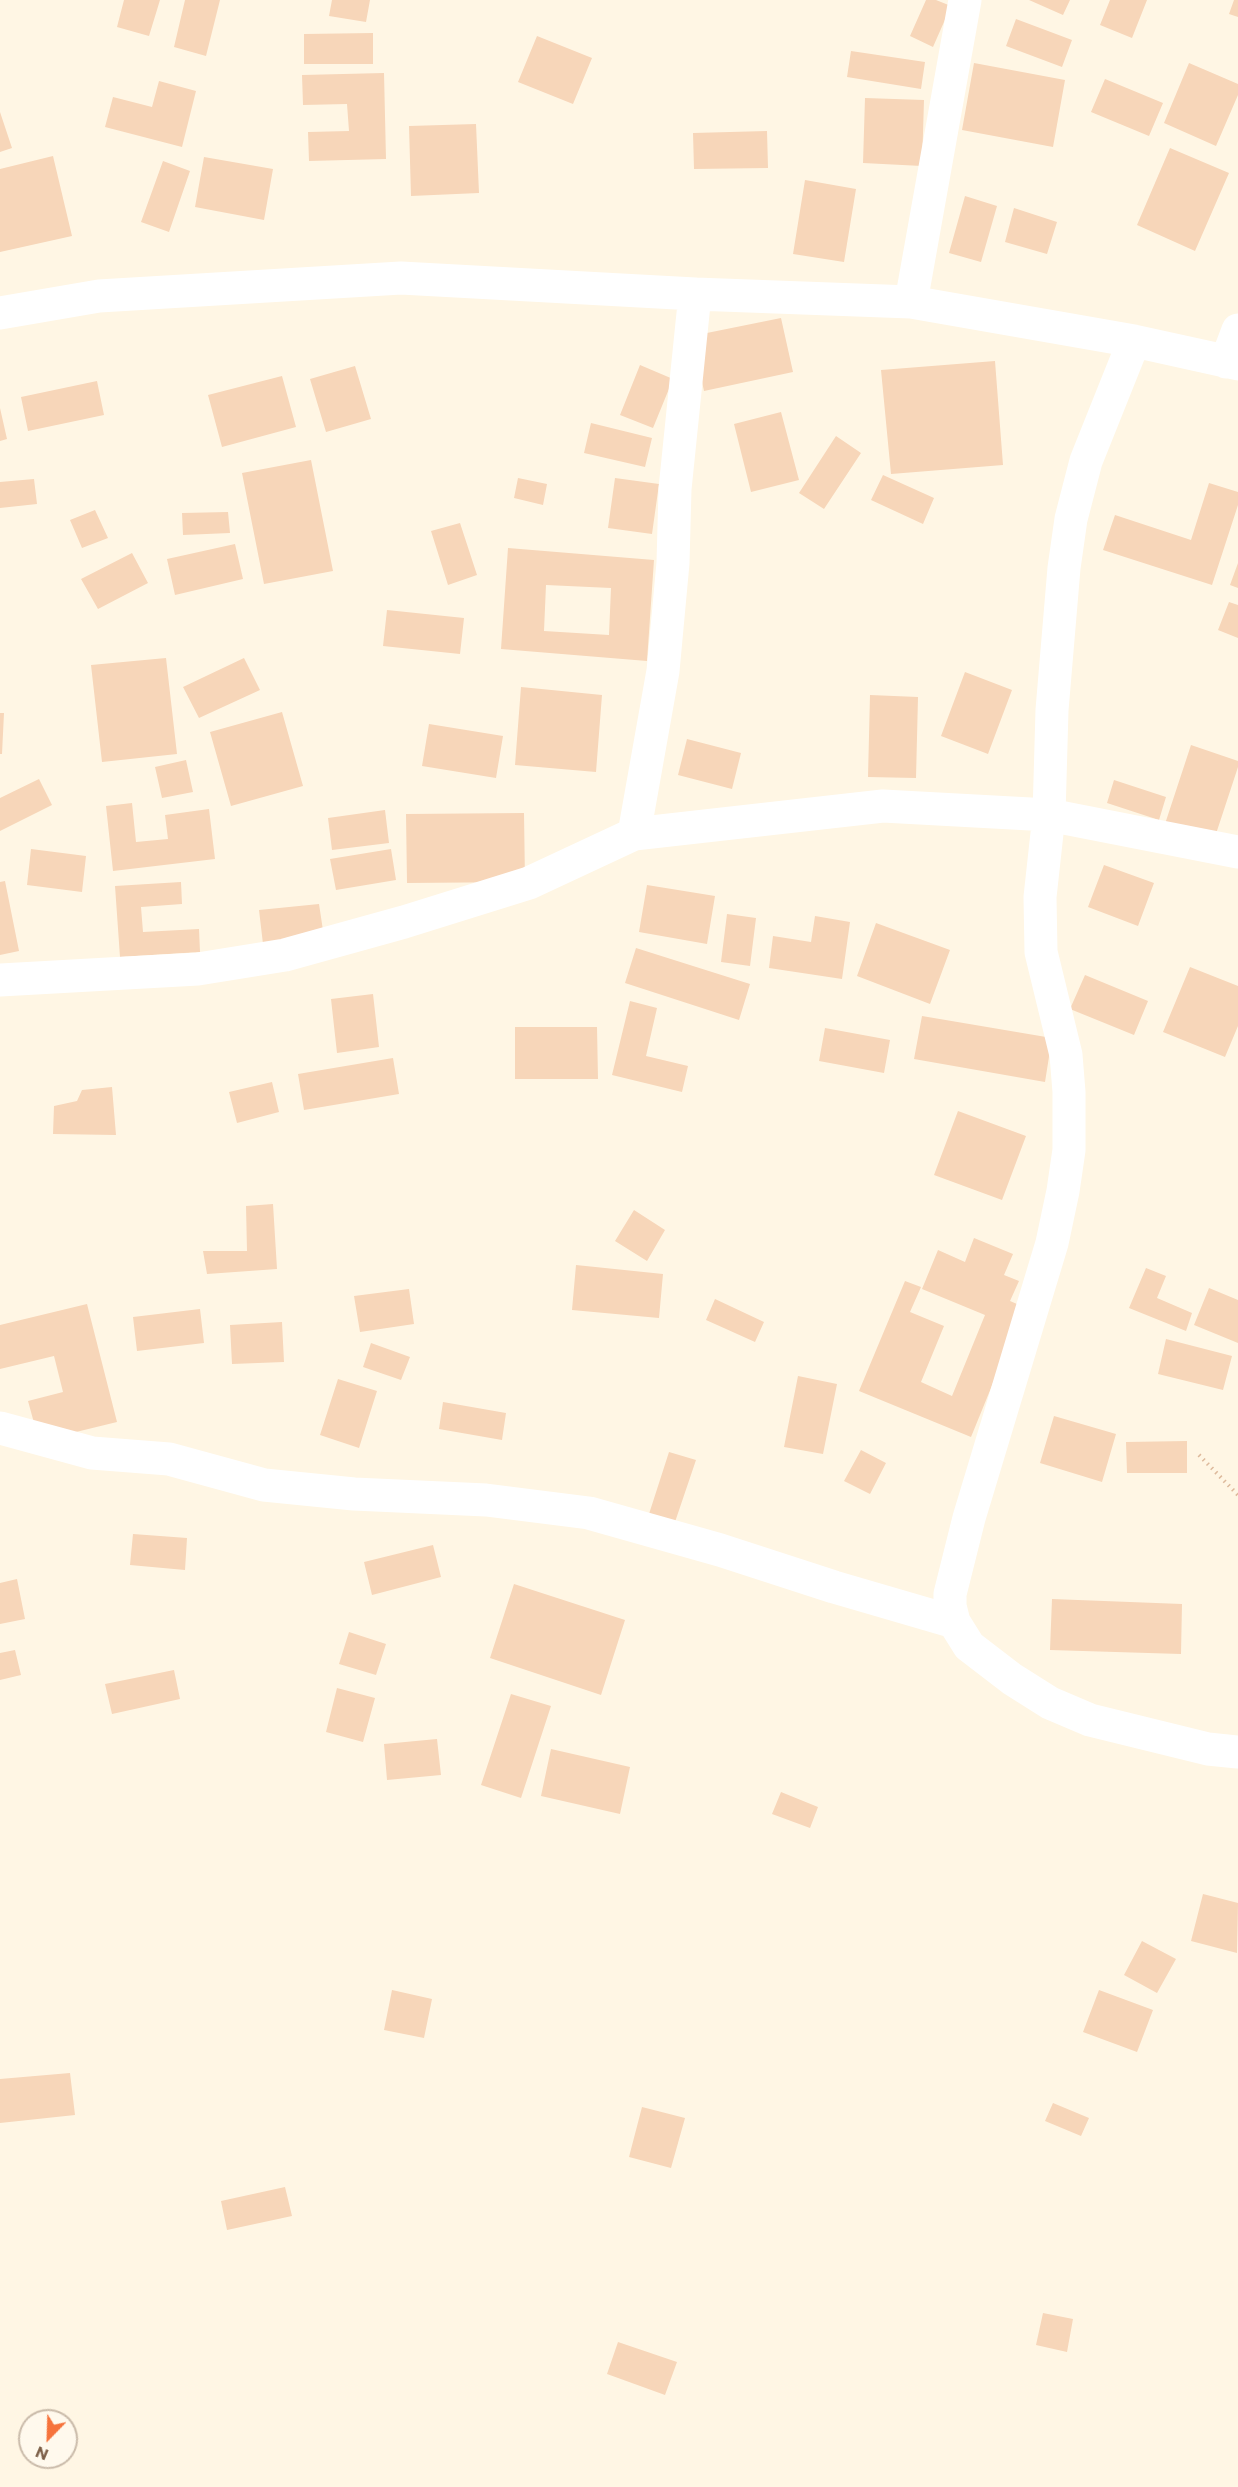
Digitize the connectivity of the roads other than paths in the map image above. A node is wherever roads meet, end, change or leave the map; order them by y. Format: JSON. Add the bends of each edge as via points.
{"nodes":[{"id":1,"x":965,"y":0,"type":"edge"},
{"id":2,"x":695,"y":294,"type":"junction"},
{"id":3,"x":911,"y":302,"type":"junction"},
{"id":4,"x":0,"y":313,"type":"edge"},
{"id":5,"x":1238,"y":330,"type":"edge"},
{"id":6,"x":1134,"y":341,"type":"junction"},
{"id":7,"x":1232,"y":363,"type":"edge"},
{"id":8,"x":1049,"y":815,"type":"junction"},
{"id":9,"x":634,"y":834,"type":"junction"},
{"id":10,"x":1238,"y":852,"type":"edge"},
{"id":11,"x":0,"y":980,"type":"edge"},
{"id":12,"x":0,"y":1428,"type":"edge"},
{"id":13,"x":954,"y":1622,"type":"junction"},
{"id":14,"x":1238,"y":1752,"type":"edge"}],
"edges":[{"from":1,"to":3,"type":"street"},
{"from":2,"to":3,"type":"street"},
{"from":2,"to":4,"type":"street","via":[[401,278],[99,296]]},
{"from":2,"to":9,"type":"street","via":[[675,489],[663,671]]},
{"from":3,"to":6,"type":"street"},
{"from":5,"to":7,"type":"street"},
{"from":6,"to":7,"type":"street"},
{"from":6,"to":8,"type":"street","via":[[1086,461],[1071,519],[1052,710]]},
{"from":8,"to":9,"type":"street","via":[[883,806]]},
{"from":8,"to":10,"type":"street"},
{"from":8,"to":13,"type":"street","via":[[1040,897],[1041,952],[1066,1055],[1069,1150],[1052,1243],[950,1594]]},
{"from":9,"to":11,"type":"street","via":[[529,882],[285,955],[198,969]]},
{"from":12,"to":13,"type":"street","via":[[92,1453],[169,1459],[264,1485],[486,1500],[589,1513]]},
{"from":13,"to":14,"type":"street","via":[[969,1646],[1050,1702],[1090,1720],[1208,1749]]}]}
